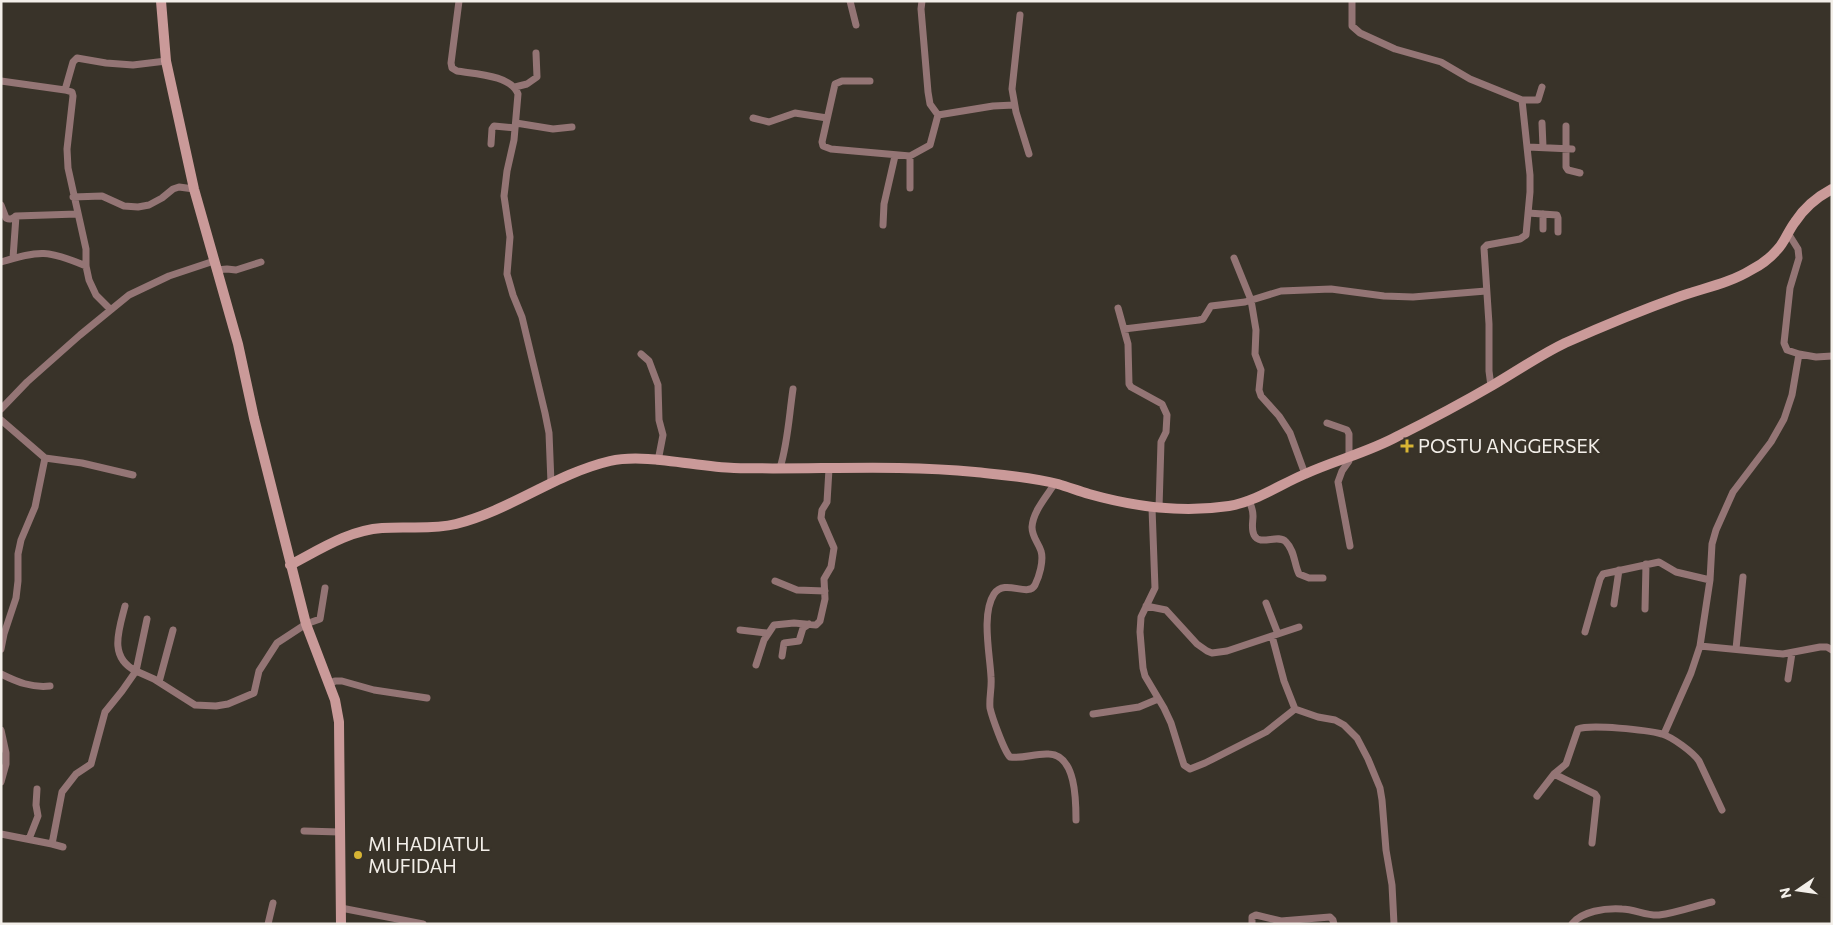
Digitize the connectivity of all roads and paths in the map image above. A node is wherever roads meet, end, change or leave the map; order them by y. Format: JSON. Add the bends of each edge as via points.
{"nodes":[{"id":1,"x":161,"y":1,"type":"edge"},
{"id":2,"x":459,"y":1,"type":"edge"},
{"id":3,"x":850,"y":1,"type":"edge"},
{"id":4,"x":922,"y":1,"type":"edge"},
{"id":5,"x":1352,"y":1,"type":"edge"},
{"id":6,"x":1020,"y":14,"type":"dead end"},
{"id":7,"x":856,"y":25,"type":"dead end"},
{"id":8,"x":536,"y":53,"type":"dead end"},
{"id":9,"x":166,"y":61,"type":"junction"},
{"id":10,"x":1,"y":81,"type":"edge"},
{"id":11,"x":870,"y":81,"type":"dead end"},
{"id":12,"x":515,"y":87,"type":"junction"},
{"id":13,"x":1542,"y":87,"type":"dead end"},
{"id":14,"x":65,"y":90,"type":"junction"},
{"id":15,"x":1522,"y":100,"type":"junction"},
{"id":16,"x":1014,"y":105,"type":"junction"},
{"id":17,"x":938,"y":115,"type":"junction"},
{"id":18,"x":753,"y":118,"type":"dead end"},
{"id":19,"x":827,"y":118,"type":"junction"},
{"id":20,"x":1542,"y":123,"type":"dead end"},
{"id":21,"x":516,"y":125,"type":"junction"},
{"id":22,"x":1566,"y":126,"type":"dead end"},
{"id":23,"x":572,"y":127,"type":"dead end"},
{"id":24,"x":491,"y":144,"type":"dead end"},
{"id":25,"x":1528,"y":146,"type":"junction"},
{"id":26,"x":1543,"y":147,"type":"junction"},
{"id":27,"x":1569,"y":149,"type":"junction"},
{"id":28,"x":1029,"y":154,"type":"dead end"},
{"id":29,"x":895,"y":156,"type":"junction"},
{"id":30,"x":910,"y":156,"type":"junction"},
{"id":31,"x":1580,"y":173,"type":"dead end"},
{"id":32,"x":910,"y":188,"type":"dead end"},
{"id":33,"x":1832,"y":189,"type":"edge"},
{"id":34,"x":194,"y":190,"type":"junction"},
{"id":35,"x":73,"y":196,"type":"junction"},
{"id":36,"x":1,"y":205,"type":"edge"},
{"id":37,"x":77,"y":214,"type":"junction"},
{"id":38,"x":1528,"y":214,"type":"junction"},
{"id":39,"x":1543,"y":214,"type":"junction"},
{"id":40,"x":16,"y":216,"type":"junction"},
{"id":41,"x":883,"y":225,"type":"dead end"},
{"id":42,"x":1543,"y":229,"type":"dead end"},
{"id":43,"x":1558,"y":232,"type":"dead end"},
{"id":44,"x":1788,"y":233,"type":"junction"},
{"id":45,"x":13,"y":258,"type":"junction"},
{"id":46,"x":1234,"y":258,"type":"dead end"},
{"id":47,"x":1,"y":262,"type":"edge"},
{"id":48,"x":261,"y":262,"type":"dead end"},
{"id":49,"x":86,"y":266,"type":"junction"},
{"id":50,"x":215,"y":266,"type":"junction"},
{"id":51,"x":1486,"y":292,"type":"junction"},
{"id":52,"x":1251,"y":300,"type":"junction"},
{"id":53,"x":1118,"y":308,"type":"dead end"},
{"id":54,"x":110,"y":309,"type":"junction"},
{"id":55,"x":1124,"y":329,"type":"junction"},
{"id":56,"x":641,"y":354,"type":"dead end"},
{"id":57,"x":1799,"y":354,"type":"junction"},
{"id":58,"x":1832,"y":356,"type":"edge"},
{"id":59,"x":1491,"y":386,"type":"junction"},
{"id":60,"x":793,"y":389,"type":"dead end"},
{"id":61,"x":1,"y":409,"type":"edge"},
{"id":62,"x":1,"y":420,"type":"edge"},
{"id":63,"x":1327,"y":423,"type":"dead end"},
{"id":64,"x":1349,"y":456,"type":"junction"},
{"id":65,"x":45,"y":458,"type":"junction"},
{"id":66,"x":658,"y":461,"type":"junction"},
{"id":67,"x":780,"y":468,"type":"junction"},
{"id":68,"x":829,"y":469,"type":"junction"},
{"id":69,"x":1305,"y":474,"type":"junction"},
{"id":70,"x":133,"y":475,"type":"dead end"},
{"id":71,"x":551,"y":483,"type":"junction"},
{"id":72,"x":1055,"y":483,"type":"junction"},
{"id":73,"x":1249,"y":500,"type":"junction"},
{"id":74,"x":1155,"y":508,"type":"junction"},
{"id":75,"x":1350,"y":546,"type":"dead end"},
{"id":76,"x":1646,"y":564,"type":"junction"},
{"id":77,"x":290,"y":565,"type":"junction"},
{"id":78,"x":1619,"y":570,"type":"junction"},
{"id":79,"x":1743,"y":577,"type":"dead end"},
{"id":80,"x":1323,"y":578,"type":"dead end"},
{"id":81,"x":1710,"y":580,"type":"junction"},
{"id":82,"x":775,"y":581,"type":"dead end"},
{"id":83,"x":324,"y":588,"type":"dead end"},
{"id":84,"x":824,"y":591,"type":"junction"},
{"id":85,"x":1266,"y":603,"type":"dead end"},
{"id":86,"x":1614,"y":604,"type":"dead end"},
{"id":87,"x":125,"y":606,"type":"dead end"},
{"id":88,"x":1146,"y":606,"type":"junction"},
{"id":89,"x":1645,"y":609,"type":"dead end"},
{"id":90,"x":147,"y":619,"type":"dead end"},
{"id":91,"x":306,"y":624,"type":"junction"},
{"id":92,"x":809,"y":624,"type":"junction"},
{"id":93,"x":1299,"y":627,"type":"dead end"},
{"id":94,"x":173,"y":630,"type":"dead end"},
{"id":95,"x":740,"y":630,"type":"dead end"},
{"id":96,"x":1585,"y":632,"type":"dead end"},
{"id":97,"x":768,"y":633,"type":"junction"},
{"id":98,"x":1275,"y":635,"type":"junction"},
{"id":99,"x":1700,"y":646,"type":"junction"},
{"id":100,"x":1,"y":649,"type":"edge"},
{"id":101,"x":1736,"y":649,"type":"junction"},
{"id":102,"x":1832,"y":650,"type":"edge"},
{"id":103,"x":1792,"y":653,"type":"junction"},
{"id":104,"x":782,"y":656,"type":"dead end"},
{"id":105,"x":756,"y":665,"type":"dead end"},
{"id":106,"x":136,"y":671,"type":"junction"},
{"id":107,"x":1,"y":674,"type":"edge"},
{"id":108,"x":1788,"y":679,"type":"dead end"},
{"id":109,"x":159,"y":682,"type":"junction"},
{"id":110,"x":329,"y":684,"type":"junction"},
{"id":111,"x":50,"y":686,"type":"dead end"},
{"id":112,"x":427,"y":698,"type":"dead end"},
{"id":113,"x":1158,"y":698,"type":"junction"},
{"id":114,"x":1295,"y":709,"type":"junction"},
{"id":115,"x":1093,"y":714,"type":"dead end"},
{"id":116,"x":1,"y":730,"type":"edge"},
{"id":117,"x":1664,"y":734,"type":"junction"},
{"id":118,"x":1554,"y":774,"type":"junction"},
{"id":119,"x":1,"y":782,"type":"edge"},
{"id":120,"x":37,"y":789,"type":"dead end"},
{"id":121,"x":1536,"y":796,"type":"dead end"},
{"id":122,"x":1722,"y":810,"type":"dead end"},
{"id":123,"x":1076,"y":820,"type":"dead end"},
{"id":124,"x":304,"y":831,"type":"dead end"},
{"id":125,"x":340,"y":832,"type":"junction"},
{"id":126,"x":1,"y":834,"type":"edge"},
{"id":127,"x":30,"y":839,"type":"junction"},
{"id":128,"x":1592,"y":843,"type":"dead end"},
{"id":129,"x":52,"y":844,"type":"junction"},
{"id":130,"x":63,"y":847,"type":"dead end"},
{"id":131,"x":1712,"y":902,"type":"dead end"},
{"id":132,"x":273,"y":903,"type":"dead end"},
{"id":133,"x":341,"y":908,"type":"junction"},
{"id":134,"x":268,"y":924,"type":"edge"},
{"id":135,"x":341,"y":924,"type":"edge"},
{"id":136,"x":423,"y":924,"type":"edge"},
{"id":137,"x":1252,"y":924,"type":"edge"},
{"id":138,"x":1334,"y":924,"type":"edge"},
{"id":139,"x":1394,"y":924,"type":"edge"},
{"id":140,"x":1572,"y":924,"type":"edge"}],
"edges":[{"from":1,"to":9,"type":"street"},
{"from":2,"to":12,"type":"street","via":[[452,68],[506,80]]},
{"from":3,"to":7,"type":"street"},
{"from":4,"to":17,"type":"street","via":[[928,92],[930,104]]},
{"from":5,"to":15,"type":"street","via":[[1352,26],[1360,33],[1395,49],[1441,62],[1470,79]]},
{"from":6,"to":16,"type":"street","via":[[1012,89]]},
{"from":8,"to":12,"type":"street","via":[[537,77]]},
{"from":9,"to":14,"type":"street","via":[[133,65],[76,58]]},
{"from":9,"to":34,"type":"street"},
{"from":10,"to":14,"type":"street"},
{"from":11,"to":19,"type":"street","via":[[836,84]]},
{"from":12,"to":21,"type":"street","via":[[518,94]]},
{"from":13,"to":15,"type":"street","via":[[1538,100]]},
{"from":14,"to":35,"type":"street","via":[[72,92],[73,96],[67,149]]},
{"from":15,"to":25,"type":"street"},
{"from":16,"to":17,"type":"street"},
{"from":16,"to":28,"type":"street"},
{"from":17,"to":30,"type":"street","via":[[930,145]]},
{"from":18,"to":19,"type":"street","via":[[769,122],[795,113]]},
{"from":19,"to":29,"type":"street","via":[[824,146]]},
{"from":20,"to":26,"type":"street"},
{"from":21,"to":23,"type":"street","via":[[553,129]]},
{"from":21,"to":24,"type":"street","via":[[494,126]]},
{"from":21,"to":71,"type":"street","via":[[504,196],[510,237],[508,274],[545,413]]},
{"from":22,"to":27,"type":"street"},
{"from":25,"to":26,"type":"street"},
{"from":25,"to":38,"type":"street"},
{"from":26,"to":27,"type":"street"},
{"from":27,"to":31,"type":"street","via":[[1566,167]]},
{"from":29,"to":30,"type":"street"},
{"from":29,"to":41,"type":"street","via":[[884,204]]},
{"from":30,"to":32,"type":"street"},
{"from":33,"to":44,"type":"street","via":[[1816,198]]},
{"from":34,"to":35,"type":"street","via":[[179,187],[149,205],[138,207],[124,206],[102,196]]},
{"from":34,"to":50,"type":"street"},
{"from":35,"to":37,"type":"street"},
{"from":36,"to":40,"type":"street","via":[[6,218]]},
{"from":37,"to":40,"type":"street"},
{"from":37,"to":49,"type":"street","via":[[86,249]]},
{"from":38,"to":39,"type":"street"},
{"from":38,"to":51,"type":"street","via":[[1523,238],[1485,246]]},
{"from":39,"to":42,"type":"street"},
{"from":39,"to":43,"type":"street","via":[[1558,216]]},
{"from":40,"to":45,"type":"street"},
{"from":44,"to":57,"type":"street","via":[[1798,249],[1799,258],[1790,288],[1784,343],[1787,350]]},
{"from":44,"to":59,"type":"street","via":[[1777,250],[1748,273],[1679,296],[1562,345]]},
{"from":45,"to":47,"type":"street"},
{"from":45,"to":49,"type":"street","via":[[45,253]]},
{"from":46,"to":52,"type":"street"},
{"from":48,"to":50,"type":"street","via":[[236,270]]},
{"from":49,"to":54,"type":"street","via":[[92,288]]},
{"from":50,"to":54,"type":"street","via":[[170,276],[129,295]]},
{"from":50,"to":77,"type":"street","via":[[238,344]]},
{"from":51,"to":52,"type":"street","via":[[1413,297],[1331,289],[1281,291]]},
{"from":51,"to":59,"type":"street"},
{"from":52,"to":55,"type":"street","via":[[1211,306],[1199,320]]},
{"from":52,"to":69,"type":"street","via":[[1256,330],[1255,354],[1262,370],[1259,390],[1290,433]]},
{"from":53,"to":55,"type":"street"},
{"from":54,"to":61,"type":"street","via":[[26,382]]},
{"from":55,"to":74,"type":"street","via":[[1128,344],[1129,384],[1162,404],[1167,415]]},
{"from":56,"to":66,"type":"street","via":[[649,361],[658,385],[663,435]]},
{"from":57,"to":58,"type":"street"},
{"from":57,"to":81,"type":"street","via":[[1784,419],[1771,442],[1733,492],[1716,530]]},
{"from":59,"to":64,"type":"street","via":[[1393,439]]},
{"from":60,"to":67,"type":"street","via":[[786,447]]},
{"from":62,"to":65,"type":"street"},
{"from":63,"to":64,"type":"street","via":[[1348,432]]},
{"from":64,"to":69,"type":"street"},
{"from":64,"to":75,"type":"street","via":[[1338,482]]},
{"from":65,"to":70,"type":"street"},
{"from":65,"to":100,"type":"street","via":[[36,507],[21,540],[16,598]]},
{"from":66,"to":67,"type":"street","via":[[733,468]]},
{"from":66,"to":71,"type":"street","via":[[614,460],[587,467]]},
{"from":67,"to":68,"type":"street"},
{"from":68,"to":72,"type":"street","via":[[923,468]]},
{"from":68,"to":84,"type":"street","via":[[827,502],[821,518],[834,548],[831,567],[824,579]]},
{"from":69,"to":73,"type":"street"},
{"from":71,"to":77,"type":"street","via":[[485,515],[453,525],[379,528],[360,532],[334,541]]},
{"from":72,"to":74,"type":"street","via":[[1093,496]]},
{"from":72,"to":123,"type":"street","via":[[1032,526],[1042,557],[1035,585],[1026,590],[1002,588],[993,596],[987,626],[992,680],[990,709],[1010,757],[1053,754],[1071,771]]},
{"from":73,"to":74,"type":"street","via":[[1199,510]]},
{"from":73,"to":80,"type":"street","via":[[1254,535],[1265,540],[1284,540],[1292,549],[1299,574]]},
{"from":74,"to":88,"type":"street","via":[[1155,588]]},
{"from":76,"to":78,"type":"street"},
{"from":76,"to":81,"type":"street","via":[[1659,562],[1676,572]]},
{"from":76,"to":89,"type":"street"},
{"from":77,"to":91,"type":"street"},
{"from":78,"to":86,"type":"street"},
{"from":78,"to":96,"type":"street","via":[[1601,576]]},
{"from":79,"to":101,"type":"street"},
{"from":81,"to":99,"type":"street"},
{"from":82,"to":84,"type":"street","via":[[797,590]]},
{"from":83,"to":91,"type":"street","via":[[322,616]]},
{"from":84,"to":92,"type":"street","via":[[820,621]]},
{"from":85,"to":98,"type":"street"},
{"from":87,"to":106,"type":"street","via":[[118,644],[123,662]]},
{"from":88,"to":98,"type":"street","via":[[1166,610],[1207,651],[1220,653]]},
{"from":88,"to":113,"type":"street","via":[[1140,632],[1143,668]]},
{"from":90,"to":106,"type":"street"},
{"from":91,"to":109,"type":"street","via":[[273,648],[258,674],[254,693],[228,704],[195,705]]},
{"from":91,"to":110,"type":"street"},
{"from":92,"to":97,"type":"street","via":[[778,623]]},
{"from":92,"to":104,"type":"street","via":[[803,628],[799,641],[784,643]]},
{"from":93,"to":98,"type":"street"},
{"from":94,"to":109,"type":"street"},
{"from":95,"to":97,"type":"street"},
{"from":97,"to":105,"type":"street"},
{"from":98,"to":114,"type":"street","via":[[1281,672]]},
{"from":99,"to":101,"type":"street"},
{"from":99,"to":117,"type":"street"},
{"from":101,"to":103,"type":"street"},
{"from":102,"to":103,"type":"street","via":[[1827,647]]},
{"from":103,"to":108,"type":"street"},
{"from":106,"to":109,"type":"street"},
{"from":106,"to":129,"type":"street","via":[[105,712],[92,764],[76,774],[62,792]]},
{"from":107,"to":111,"type":"street","via":[[31,686]]},
{"from":110,"to":112,"type":"street","via":[[342,681],[374,690]]},
{"from":110,"to":125,"type":"street","via":[[338,722]]},
{"from":113,"to":114,"type":"street","via":[[1171,723],[1183,761],[1190,769],[1266,732]]},
{"from":113,"to":115,"type":"street","via":[[1139,707]]},
{"from":114,"to":139,"type":"street","via":[[1344,724],[1357,738],[1368,759],[1382,800]]},
{"from":116,"to":119,"type":"street","via":[[6,753]]},
{"from":117,"to":118,"type":"street","via":[[1630,729],[1579,728],[1566,764]]},
{"from":117,"to":122,"type":"street","via":[[1699,760]]},
{"from":118,"to":121,"type":"street"},
{"from":118,"to":128,"type":"street","via":[[1597,797]]},
{"from":120,"to":127,"type":"street","via":[[38,816]]},
{"from":124,"to":125,"type":"street"},
{"from":125,"to":133,"type":"street"},
{"from":126,"to":127,"type":"street"},
{"from":127,"to":129,"type":"street"},
{"from":129,"to":130,"type":"street"},
{"from":131,"to":140,"type":"street","via":[[1658,915],[1622,909],[1605,910],[1577,917]]},
{"from":132,"to":134,"type":"street"},
{"from":133,"to":135,"type":"street"},
{"from":133,"to":136,"type":"street"},
{"from":137,"to":138,"type":"street","via":[[1256,915],[1281,921],[1330,918]]}]}
